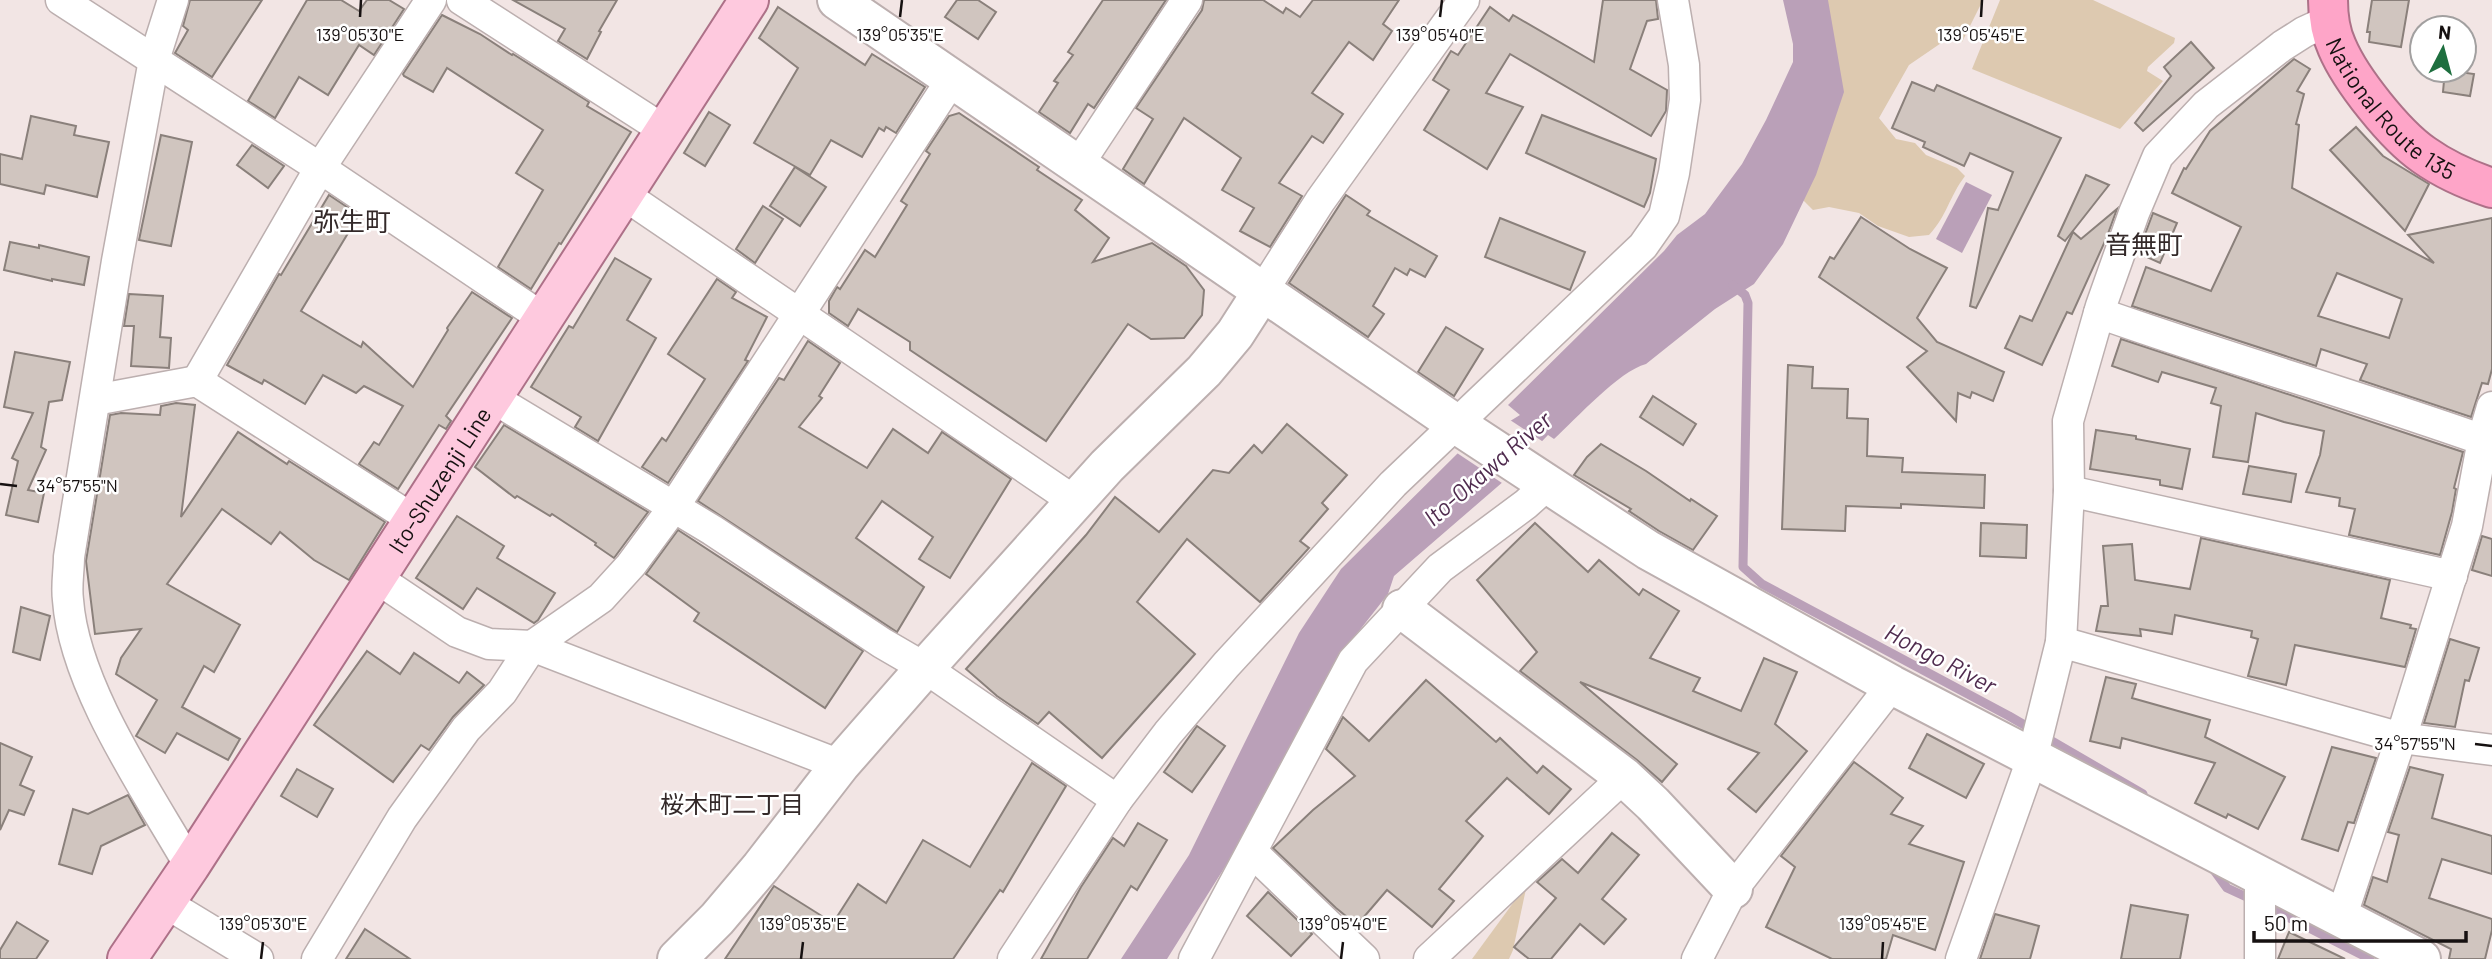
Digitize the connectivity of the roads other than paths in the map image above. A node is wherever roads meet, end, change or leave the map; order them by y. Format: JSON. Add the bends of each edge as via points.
{"nodes":[{"id":1,"x":61,"y":0,"type":"edge"},
{"id":2,"x":173,"y":0,"type":"edge"},
{"id":3,"x":431,"y":0,"type":"edge"},
{"id":4,"x":462,"y":0,"type":"edge"},
{"id":5,"x":749,"y":0,"type":"edge"},
{"id":6,"x":837,"y":0,"type":"edge"},
{"id":7,"x":1187,"y":0,"type":"edge"},
{"id":8,"x":1464,"y":0,"type":"edge"},
{"id":9,"x":1673,"y":0,"type":"edge"},
{"id":10,"x":2328,"y":10,"type":"edge"},
{"id":11,"x":154,"y":60,"type":"junction"},
{"id":12,"x":952,"y":79,"type":"junction"},
{"id":13,"x":664,"y":130,"type":"junction"},
{"id":14,"x":1078,"y":165,"type":"junction"},
{"id":15,"x":320,"y":169,"type":"junction"},
{"id":16,"x":2492,"y":188,"type":"edge"},
{"id":17,"x":622,"y":194,"type":"junction"},
{"id":18,"x":1262,"y":292,"type":"junction"},
{"id":19,"x":799,"y":312,"type":"junction"},
{"id":20,"x":2099,"y":313,"type":"junction"},
{"id":21,"x":542,"y":318,"type":"junction"},
{"id":22,"x":197,"y":381,"type":"junction"},
{"id":23,"x":491,"y":397,"type":"junction"},
{"id":24,"x":95,"y":400,"type":"junction"},
{"id":25,"x":2492,"y":407,"type":"edge"},
{"id":26,"x":1462,"y":428,"type":"junction"},
{"id":27,"x":2483,"y":440,"type":"junction"},
{"id":28,"x":1542,"y":482,"type":"junction"},
{"id":29,"x":2069,"y":491,"type":"junction"},
{"id":30,"x":1074,"y":501,"type":"junction"},
{"id":31,"x":673,"y":508,"type":"junction"},
{"id":32,"x":414,"y":520,"type":"junction"},
{"id":33,"x":2480,"y":527,"type":"edge"},
{"id":34,"x":2452,"y":576,"type":"junction"},
{"id":35,"x":375,"y":577,"type":"junction"},
{"id":36,"x":1402,"y":609,"type":"junction"},
{"id":37,"x":2062,"y":642,"type":"junction"},
{"id":38,"x":532,"y":646,"type":"junction"},
{"id":39,"x":925,"y":668,"type":"junction"},
{"id":40,"x":1892,"y":685,"type":"junction"},
{"id":41,"x":2401,"y":738,"type":"junction"},
{"id":42,"x":2492,"y":750,"type":"edge"},
{"id":43,"x":2033,"y":755,"type":"junction"},
{"id":44,"x":840,"y":765,"type":"junction"},
{"id":45,"x":1624,"y":777,"type":"junction"},
{"id":46,"x":1117,"y":800,"type":"junction"},
{"id":47,"x":1252,"y":852,"type":"junction"},
{"id":48,"x":190,"y":866,"type":"junction"},
{"id":49,"x":2260,"y":880,"type":"junction"},
{"id":50,"x":1733,"y":889,"type":"junction"},
{"id":51,"x":164,"y":902,"type":"junction"},
{"id":52,"x":2340,"y":918,"type":"junction"},
{"id":53,"x":127,"y":959,"type":"edge"},
{"id":54,"x":258,"y":959,"type":"edge"},
{"id":55,"x":317,"y":959,"type":"edge"},
{"id":56,"x":677,"y":959,"type":"edge"},
{"id":57,"x":1013,"y":959,"type":"edge"},
{"id":58,"x":1195,"y":959,"type":"edge"},
{"id":59,"x":1364,"y":959,"type":"edge"},
{"id":60,"x":1429,"y":959,"type":"edge"},
{"id":61,"x":1697,"y":959,"type":"edge"},
{"id":62,"x":1961,"y":959,"type":"edge"},
{"id":63,"x":2260,"y":959,"type":"edge"},
{"id":64,"x":2421,"y":959,"type":"edge"}],
"edges":[{"from":1,"to":11,"type":"street"},
{"from":2,"to":11,"type":"street"},
{"from":3,"to":15,"type":"street"},
{"from":4,"to":13,"type":"street"},
{"from":5,"to":13,"type":"main road","name":"Ito-Shuzenji Line"},
{"from":6,"to":12,"type":"street"},
{"from":7,"to":14,"type":"street"},
{"from":8,"to":18,"type":"street","via":[[1320,201]]},
{"from":9,"to":26,"type":"street","via":[[1685,100],[1664,216],[1643,246]]},
{"from":10,"to":16,"type":"highway","name":"National Route 135","via":[[2336,46],[2347,67],[2396,130],[2441,166]]},
{"from":10,"to":20,"type":"street","via":[[2206,105],[2158,156]]},
{"from":11,"to":15,"type":"street"},
{"from":11,"to":24,"type":"street"},
{"from":12,"to":14,"type":"street"},
{"from":12,"to":19,"type":"street"},
{"from":13,"to":17,"type":"main road","name":"Ito-Shuzenji Line"},
{"from":14,"to":18,"type":"street"},
{"from":15,"to":21,"type":"street"},
{"from":15,"to":22,"type":"street"},
{"from":17,"to":19,"type":"street"},
{"from":17,"to":21,"type":"main road","name":"Ito-Shuzenji Line"},
{"from":18,"to":26,"type":"street"},
{"from":18,"to":30,"type":"street","via":[[1204,370]]},
{"from":19,"to":30,"type":"street"},
{"from":19,"to":31,"type":"street"},
{"from":20,"to":27,"type":"street"},
{"from":20,"to":29,"type":"street","via":[[2068,421]]},
{"from":21,"to":23,"type":"main road","name":"Ito-Shuzenji Line"},
{"from":22,"to":24,"type":"street"},
{"from":22,"to":32,"type":"street"},
{"from":23,"to":31,"type":"street"},
{"from":23,"to":32,"type":"main road","name":"Ito-Shuzenji Line"},
{"from":24,"to":48,"type":"street","via":[[69,558],[68,600],[75,642],[104,715]]},
{"from":25,"to":27,"type":"street"},
{"from":26,"to":28,"type":"street"},
{"from":26,"to":46,"type":"street","via":[[1393,484],[1226,665]]},
{"from":27,"to":33,"type":"street"},
{"from":28,"to":36,"type":"street","via":[[1526,504],[1440,568]]},
{"from":28,"to":40,"type":"street","via":[[1648,551]]},
{"from":29,"to":34,"type":"street"},
{"from":29,"to":37,"type":"street"},
{"from":30,"to":39,"type":"street"},
{"from":31,"to":38,"type":"street","via":[[601,598]]},
{"from":31,"to":39,"type":"street"},
{"from":32,"to":35,"type":"main road","name":"Ito-Shuzenji Line"},
{"from":33,"to":34,"type":"street"},
{"from":34,"to":41,"type":"street"},
{"from":35,"to":38,"type":"street","via":[[457,632],[489,644]]},
{"from":35,"to":48,"type":"main road","name":"Ito-Shuzenji Line"},
{"from":36,"to":45,"type":"street"},
{"from":36,"to":47,"type":"street","via":[[1353,661]]},
{"from":37,"to":41,"type":"street"},
{"from":37,"to":43,"type":"street"},
{"from":38,"to":44,"type":"street"},
{"from":38,"to":55,"type":"street","via":[[502,692],[466,729],[402,818]]},
{"from":39,"to":44,"type":"street"},
{"from":39,"to":46,"type":"street"},
{"from":40,"to":43,"type":"street"},
{"from":40,"to":50,"type":"street"},
{"from":41,"to":42,"type":"street"},
{"from":41,"to":52,"type":"street"},
{"from":43,"to":49,"type":"street"},
{"from":43,"to":62,"type":"street"},
{"from":44,"to":56,"type":"street","via":[[761,867]]},
{"from":45,"to":50,"type":"street"},
{"from":45,"to":60,"type":"street"},
{"from":46,"to":57,"type":"street"},
{"from":47,"to":58,"type":"street"},
{"from":47,"to":59,"type":"street"},
{"from":48,"to":51,"type":"main road","name":"Ito-Shuzenji Line"},
{"from":49,"to":52,"type":"street"},
{"from":49,"to":63,"type":"street"},
{"from":50,"to":61,"type":"street"},
{"from":51,"to":53,"type":"main road","name":"Ito-Shuzenji Line"},
{"from":51,"to":54,"type":"street"},
{"from":52,"to":64,"type":"street"}]}
